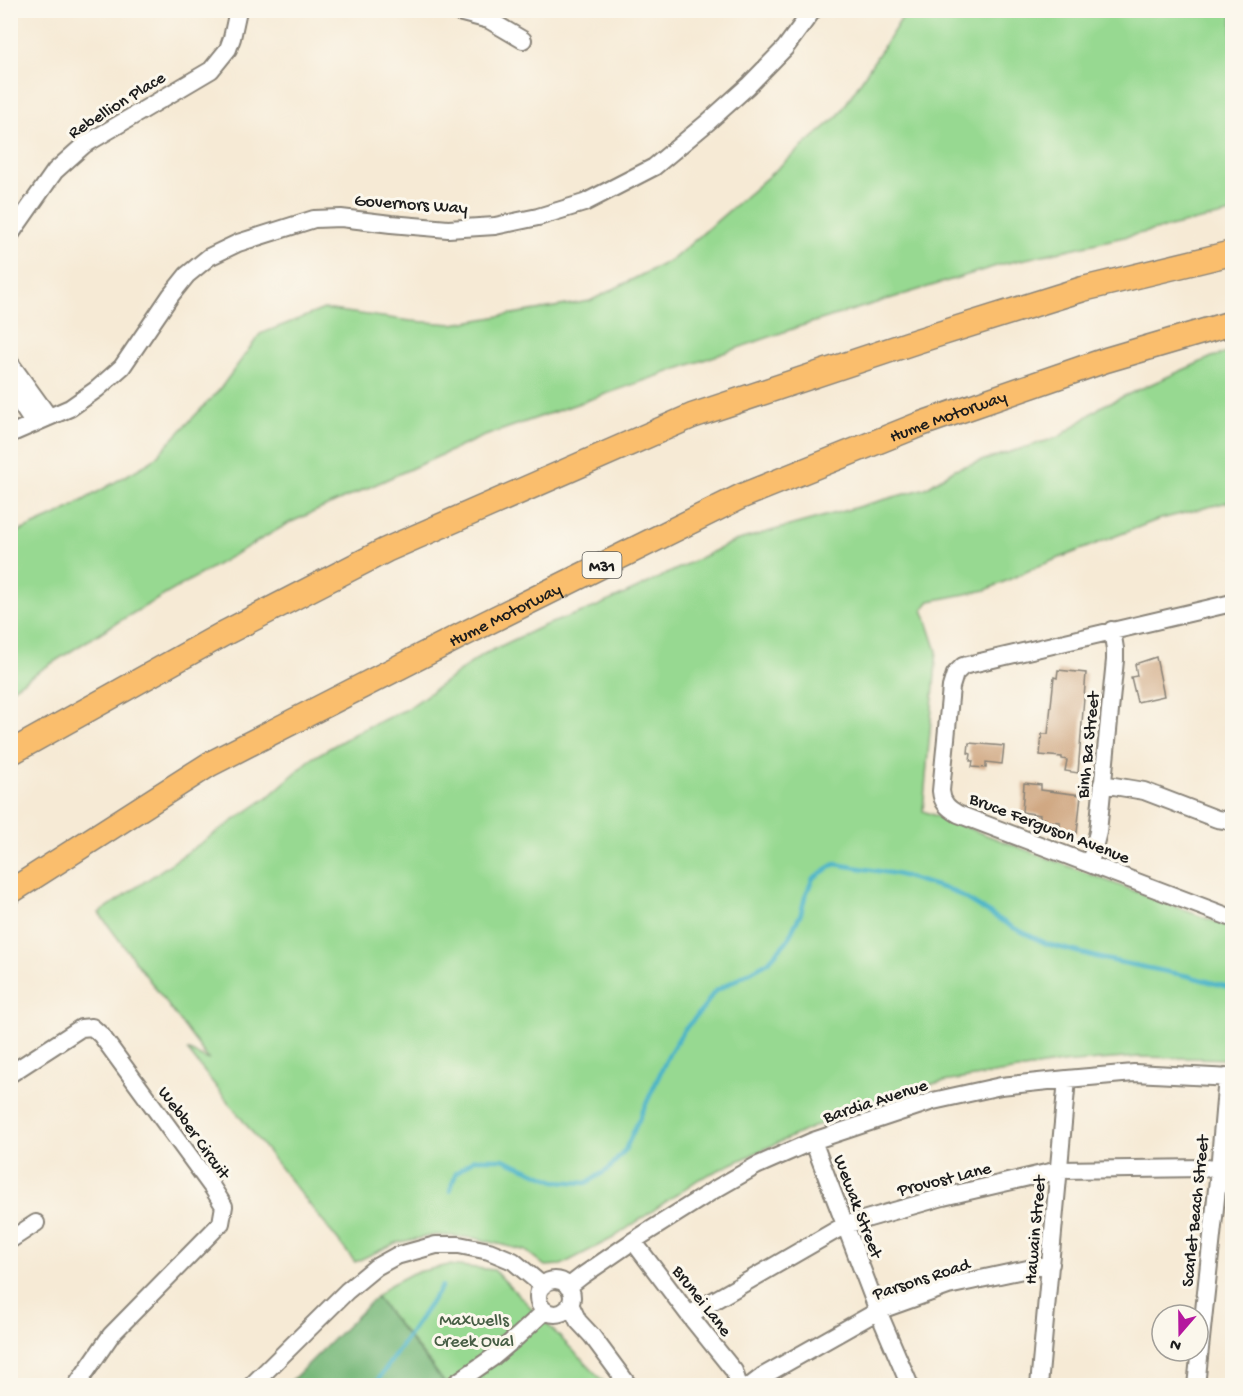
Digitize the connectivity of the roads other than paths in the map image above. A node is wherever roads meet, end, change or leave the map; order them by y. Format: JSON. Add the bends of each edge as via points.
{"nodes":[{"id":1,"x":238,"y":10,"type":"edge"},
{"id":2,"x":451,"y":10,"type":"edge"},
{"id":3,"x":813,"y":10,"type":"edge"},
{"id":4,"x":523,"y":40,"type":"dead end"},
{"id":5,"x":10,"y":235,"type":"edge"},
{"id":6,"x":1233,"y":253,"type":"edge"},
{"id":7,"x":1233,"y":323,"type":"edge"},
{"id":8,"x":10,"y":363,"type":"edge"},
{"id":9,"x":10,"y":388,"type":"edge"},
{"id":10,"x":42,"y":420,"type":"junction"},
{"id":11,"x":10,"y":434,"type":"edge"},
{"id":12,"x":1233,"y":603,"type":"edge"},
{"id":13,"x":1112,"y":630,"type":"junction"},
{"id":14,"x":10,"y":753,"type":"edge"},
{"id":15,"x":1102,"y":784,"type":"junction"},
{"id":16,"x":1233,"y":821,"type":"edge"},
{"id":17,"x":1090,"y":863,"type":"junction"},
{"id":18,"x":10,"y":892,"type":"edge"},
{"id":19,"x":1233,"y":918,"type":"edge"},
{"id":20,"x":10,"y":1074,"type":"edge"},
{"id":21,"x":1230,"y":1078,"type":"edge"},
{"id":22,"x":1067,"y":1079,"type":"junction"},
{"id":23,"x":813,"y":1141,"type":"junction"},
{"id":24,"x":1059,"y":1170,"type":"junction"},
{"id":25,"x":1226,"y":1171,"type":"edge"},
{"id":26,"x":36,"y":1223,"type":"dead end"},
{"id":27,"x":845,"y":1225,"type":"junction"},
{"id":28,"x":10,"y":1240,"type":"edge"},
{"id":29,"x":633,"y":1240,"type":"junction"},
{"id":30,"x":1051,"y":1264,"type":"junction"},
{"id":31,"x":543,"y":1286,"type":"junction"},
{"id":32,"x":569,"y":1295,"type":"junction"},
{"id":33,"x":545,"y":1311,"type":"junction"},
{"id":34,"x":878,"y":1311,"type":"junction"},
{"id":35,"x":689,"y":1315,"type":"junction"},
{"id":36,"x":761,"y":1382,"type":"edge"},
{"id":37,"x":456,"y":1383,"type":"dead end"},
{"id":38,"x":76,"y":1386,"type":"edge"},
{"id":39,"x":251,"y":1386,"type":"edge"},
{"id":40,"x":629,"y":1386,"type":"edge"},
{"id":41,"x":739,"y":1386,"type":"edge"},
{"id":42,"x":909,"y":1386,"type":"edge"},
{"id":43,"x":1039,"y":1386,"type":"edge"},
{"id":44,"x":1196,"y":1386,"type":"edge"}],
"edges":[{"from":1,"to":5,"type":"street","name":"Rebellion Place","via":[[228,49],[210,70],[84,145],[54,171]]},
{"from":2,"to":4,"type":"street","via":[[489,20]]},
{"from":3,"to":10,"type":"street","name":"Governors Way","via":[[785,48],[708,122],[654,166],[584,202],[495,226],[448,229],[341,218],[314,219],[238,243],[209,257],[171,295],[122,367],[70,408]]},
{"from":6,"to":14,"type":"highway","via":[[1083,289],[692,416],[386,550],[225,633]]},
{"from":7,"to":18,"type":"highway","name":"Hume Motorway","number":"M31","via":[[1106,360],[921,424],[742,495],[210,764]]},
{"from":8,"to":10,"type":"street"},
{"from":9,"to":10,"type":"street"},
{"from":10,"to":11,"type":"street","name":"Governors Way"},
{"from":12,"to":13,"type":"street","name":"Bruce Ferguson Avenue"},
{"from":13,"to":15,"type":"street","name":"Binh Ba Street","via":[[1115,660]]},
{"from":13,"to":17,"type":"street","name":"Bruce Ferguson Avenue","via":[[958,669],[951,687],[941,791],[946,806],[958,814]]},
{"from":15,"to":16,"type":"street","via":[[1144,790],[1217,819]]},
{"from":15,"to":17,"type":"street","name":"Binh Ba Street","via":[[1098,832]]},
{"from":17,"to":19,"type":"street","name":"Bruce Ferguson Avenue"},
{"from":20,"to":38,"type":"street","name":"Webber Circuit","via":[[81,1028],[92,1027],[224,1206],[221,1223],[111,1335]]},
{"from":21,"to":22,"type":"street","name":"Bardia Avenue","via":[[1134,1073]]},
{"from":21,"to":25,"type":"street","name":"Scarlet Beach Street"},
{"from":22,"to":23,"type":"street","name":"Bardia Avenue","via":[[1000,1086],[933,1101]]},
{"from":22,"to":24,"type":"street","name":"Hawain Street"},
{"from":23,"to":27,"type":"street","name":"Wewak Street"},
{"from":23,"to":29,"type":"street","name":"Bardia Avenue","via":[[748,1170]]},
{"from":24,"to":25,"type":"street","name":"Provost Lane"},
{"from":24,"to":27,"type":"street","name":"Provost Lane"},
{"from":24,"to":30,"type":"street","name":"Hawain Street"},
{"from":25,"to":44,"type":"street","name":"Scarlet Beach Street"},
{"from":26,"to":28,"type":"street"},
{"from":27,"to":34,"type":"street","name":"Wewak Street"},
{"from":27,"to":35,"type":"street","name":"Provost Lane"},
{"from":29,"to":32,"type":"street","name":"Bardia Avenue","via":[[582,1276]]},
{"from":29,"to":35,"type":"street","name":"Brunei Lane"},
{"from":30,"to":34,"type":"street","name":"Parsons Road","via":[[948,1286]]},
{"from":30,"to":43,"type":"street","name":"Hawain Street"},
{"from":31,"to":32,"type":"street","via":[[553,1281],[564,1283]]},
{"from":31,"to":33,"type":"street","via":[[538,1302]]},
{"from":31,"to":39,"type":"street","via":[[513,1261],[489,1251],[436,1245],[396,1256],[347,1292]]},
{"from":32,"to":33,"type":"street","via":[[565,1311]]},
{"from":32,"to":40,"type":"street","via":[[578,1321]]},
{"from":33,"to":37,"type":"street","via":[[492,1358]]},
{"from":34,"to":36,"type":"street","name":"Parsons Road"},
{"from":34,"to":42,"type":"street","name":"Wewak Street"},
{"from":35,"to":41,"type":"street","name":"Brunei Lane","via":[[734,1371]]}]}
